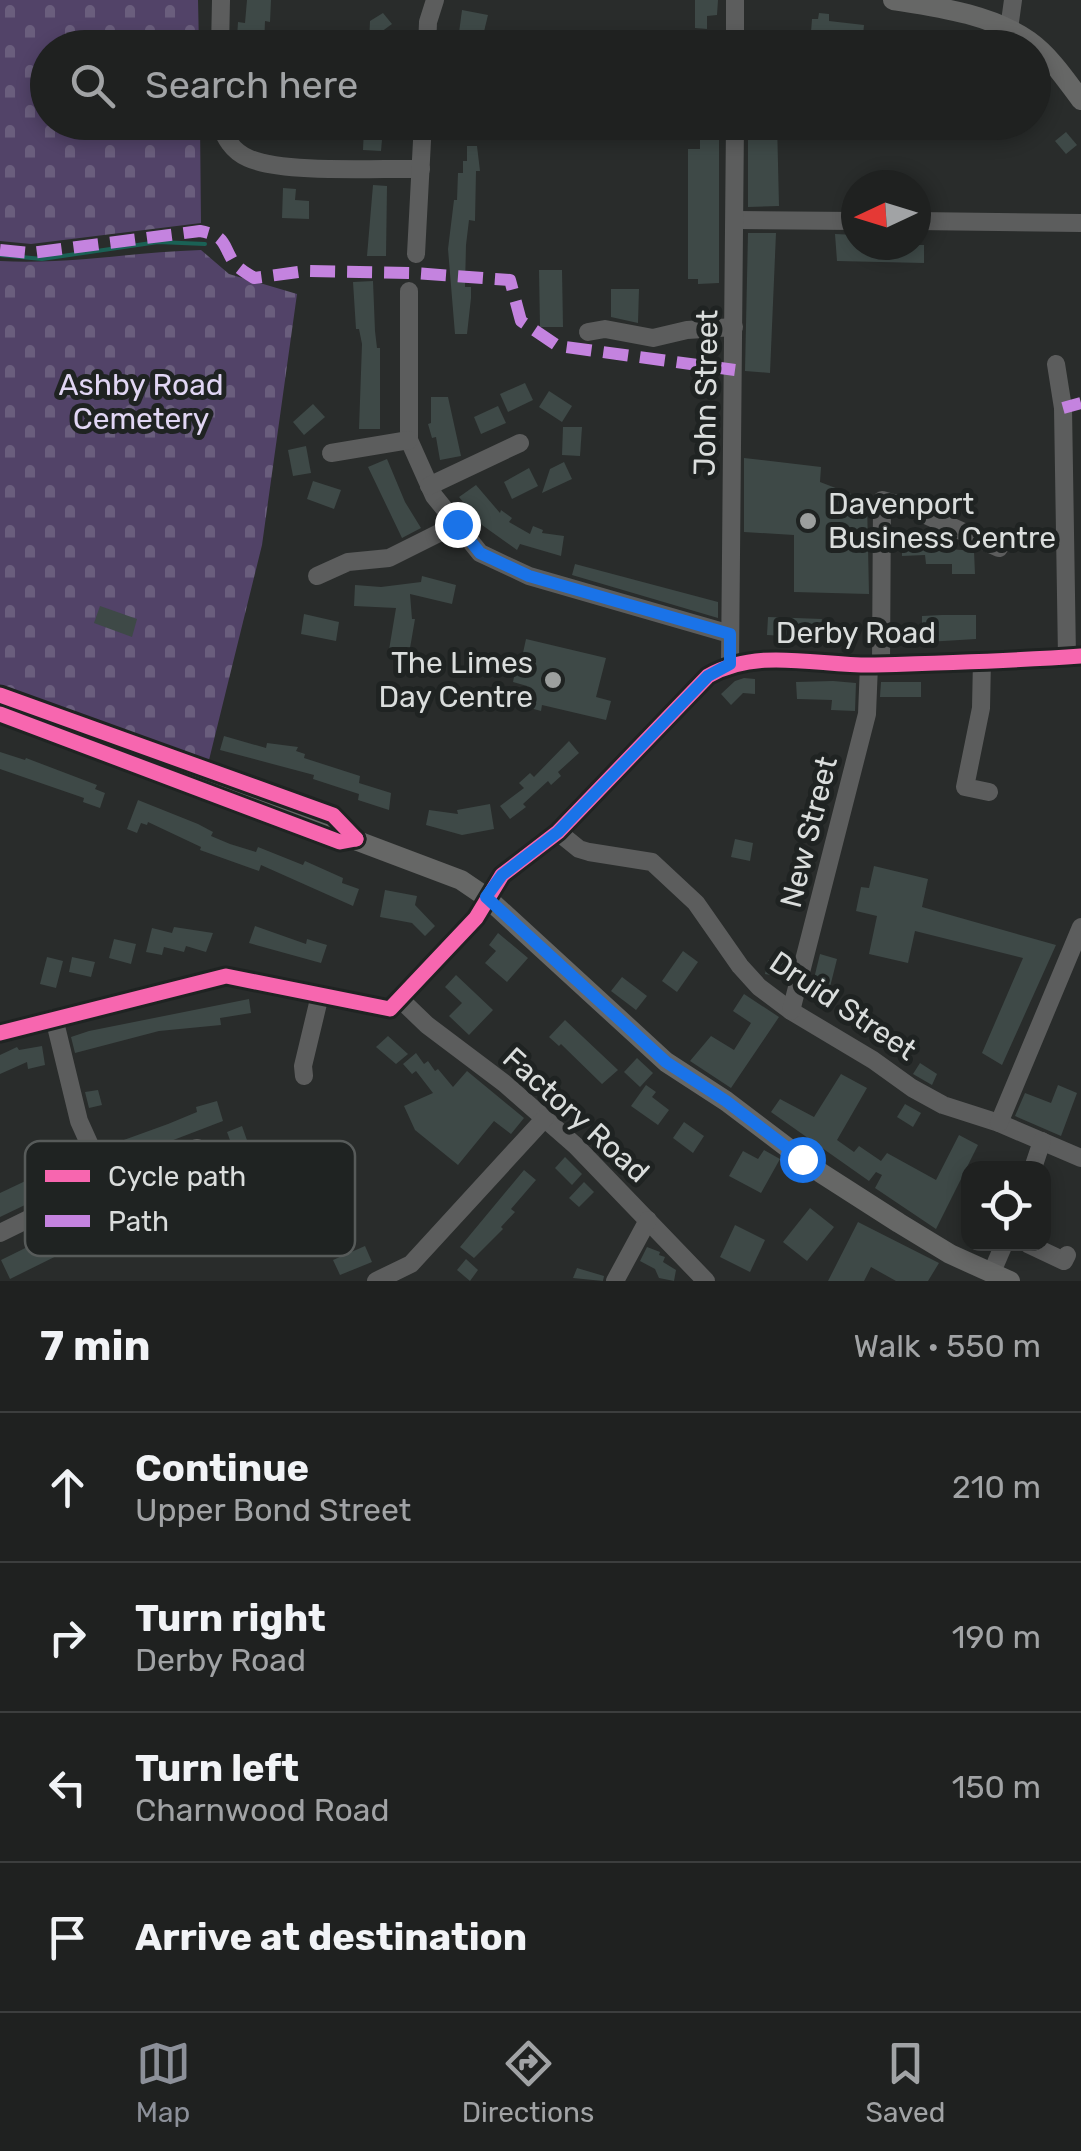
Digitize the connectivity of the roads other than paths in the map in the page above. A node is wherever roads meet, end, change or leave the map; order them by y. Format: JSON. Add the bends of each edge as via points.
{"nodes":[{"id":1,"x":222,"y":0,"type":"edge"},
{"id":2,"x":435,"y":0,"type":"edge"},
{"id":3,"x":735,"y":0,"type":"edge"},
{"id":4,"x":892,"y":0,"type":"edge"},
{"id":5,"x":1013,"y":0,"type":"edge"},
{"id":6,"x":1009,"y":29,"type":"joint"},
{"id":7,"x":221,"y":30,"type":"edge"},
{"id":8,"x":428,"y":30,"type":"edge"},
{"id":9,"x":735,"y":30,"type":"edge"},
{"id":10,"x":1051,"y":63,"type":"edge"},
{"id":11,"x":1081,"y":100,"type":"edge"},
{"id":12,"x":227,"y":140,"type":"edge"},
{"id":13,"x":422,"y":140,"type":"edge"},
{"id":14,"x":735,"y":140,"type":"edge"},
{"id":15,"x":420,"y":169,"type":"junction"},
{"id":16,"x":735,"y":220,"type":"junction"},
{"id":17,"x":841,"y":221,"type":"edge"},
{"id":18,"x":931,"y":221,"type":"edge"},
{"id":19,"x":1081,"y":223,"type":"edge"},
{"id":20,"x":416,"y":254,"type":"dead end"},
{"id":21,"x":409,"y":291,"type":"dead end"},
{"id":22,"x":734,"y":327,"type":"junction"},
{"id":23,"x":588,"y":332,"type":"dead end"},
{"id":24,"x":1056,"y":364,"type":"dead end"},
{"id":25,"x":409,"y":440,"type":"junction"},
{"id":26,"x":520,"y":443,"type":"dead end"},
{"id":27,"x":331,"y":453,"type":"dead end"},
{"id":28,"x":429,"y":486,"type":"junction"},
{"id":29,"x":457,"y":524,"type":"junction"},
{"id":30,"x":999,"y":548,"type":"dead end"},
{"id":31,"x":316,"y":576,"type":"dead end"},
{"id":32,"x":730,"y":634,"type":"junction"},
{"id":33,"x":1074,"y":656,"type":"edge"},
{"id":34,"x":982,"y":660,"type":"junction"},
{"id":35,"x":730,"y":664,"type":"junction"},
{"id":36,"x":875,"y":664,"type":"junction"},
{"id":37,"x":0,"y":706,"type":"edge"},
{"id":38,"x":989,"y":792,"type":"dead end"},
{"id":39,"x":558,"y":832,"type":"junction"},
{"id":40,"x":486,"y":897,"type":"junction"},
{"id":41,"x":1079,"y":934,"type":"edge"},
{"id":42,"x":320,"y":995,"type":"junction"},
{"id":43,"x":402,"y":1000,"type":"junction"},
{"id":44,"x":791,"y":1011,"type":"junction"},
{"id":45,"x":54,"y":1018,"type":"junction"},
{"id":46,"x":0,"y":1033,"type":"edge"},
{"id":47,"x":304,"y":1076,"type":"dead end"},
{"id":48,"x":545,"y":1118,"type":"junction"},
{"id":49,"x":999,"y":1123,"type":"junction"},
{"id":50,"x":1042,"y":1140,"type":"junction"},
{"id":51,"x":88,"y":1141,"type":"edge"},
{"id":52,"x":1081,"y":1158,"type":"edge"},
{"id":53,"x":1035,"y":1161,"type":"edge"},
{"id":54,"x":648,"y":1220,"type":"junction"},
{"id":55,"x":25,"y":1221,"type":"edge"},
{"id":56,"x":0,"y":1233,"type":"edge"},
{"id":57,"x":1003,"y":1251,"type":"edge"},
{"id":58,"x":1043,"y":1251,"type":"edge"},
{"id":59,"x":1067,"y":1255,"type":"dead end"},
{"id":60,"x":1001,"y":1276,"type":"edge"},
{"id":61,"x":376,"y":1281,"type":"edge"},
{"id":62,"x":616,"y":1281,"type":"edge"},
{"id":63,"x":706,"y":1281,"type":"edge"}],
"edges":[{"from":1,"to":7,"type":"street"},
{"from":2,"to":8,"type":"street"},
{"from":3,"to":9,"type":"street"},
{"from":4,"to":6,"type":"main road"},
{"from":5,"to":6,"type":"street"},
{"from":10,"to":11,"type":"main road"},
{"from":12,"to":15,"type":"street","via":[[258,162]]},
{"from":13,"to":15,"type":"street"},
{"from":14,"to":16,"type":"street","name":"John Street"},
{"from":15,"to":20,"type":"street"},
{"from":16,"to":17,"type":"street"},
{"from":16,"to":22,"type":"street","name":"John Street"},
{"from":18,"to":19,"type":"street"},
{"from":21,"to":25,"type":"street"},
{"from":22,"to":23,"type":"street","via":[[653,338]]},
{"from":22,"to":32,"type":"street","name":"John Street"},
{"from":24,"to":33,"type":"street"},
{"from":25,"to":27,"type":"street"},
{"from":25,"to":28,"type":"street"},
{"from":26,"to":28,"type":"street"},
{"from":28,"to":29,"type":"street"},
{"from":29,"to":31,"type":"street","via":[[390,558],[348,562]]},
{"from":29,"to":32,"type":"street","via":[[480,553],[529,576]]},
{"from":30,"to":36,"type":"street","name":"New Street","via":[[882,500]]},
{"from":32,"to":35,"type":"street","name":"John Street"},
{"from":33,"to":34,"type":"street","name":"Derby Road"},
{"from":34,"to":36,"type":"street","name":"Derby Road"},
{"from":34,"to":38,"type":"street","via":[[981,708],[965,787]]},
{"from":35,"to":36,"type":"street","name":"Derby Road"},
{"from":35,"to":39,"type":"street","via":[[708,676]]},
{"from":36,"to":44,"type":"street","name":"New Street"},
{"from":37,"to":40,"type":"main road","via":[[429,866]]},
{"from":39,"to":40,"type":"street","via":[[502,875]]},
{"from":39,"to":44,"type":"street","name":"Druid Street","via":[[579,849],[652,862],[696,903],[749,978]]},
{"from":40,"to":43,"type":"street","via":[[476,918]]},
{"from":40,"to":60,"type":"main road","via":[[666,1062],[900,1224]]},
{"from":41,"to":49,"type":"street"},
{"from":42,"to":43,"type":"street","via":[[386,1010]]},
{"from":42,"to":45,"type":"street","via":[[226,976]]},
{"from":42,"to":47,"type":"street"},
{"from":43,"to":48,"type":"street","name":"Factory Road"},
{"from":44,"to":49,"type":"street","name":"Druid Street","via":[[943,1104]]},
{"from":45,"to":46,"type":"street"},
{"from":45,"to":51,"type":"street"},
{"from":48,"to":54,"type":"street","name":"Factory Road"},
{"from":48,"to":61,"type":"street","via":[[411,1264]]},
{"from":49,"to":50,"type":"street","name":"Druid Street"},
{"from":50,"to":52,"type":"street","name":"Druid Street"},
{"from":50,"to":53,"type":"street"},
{"from":54,"to":62,"type":"street"},
{"from":54,"to":63,"type":"street","name":"Factory Road"},
{"from":55,"to":56,"type":"street"},
{"from":57,"to":60,"type":"street"},
{"from":58,"to":59,"type":"street","via":[[1064,1261]]}]}
